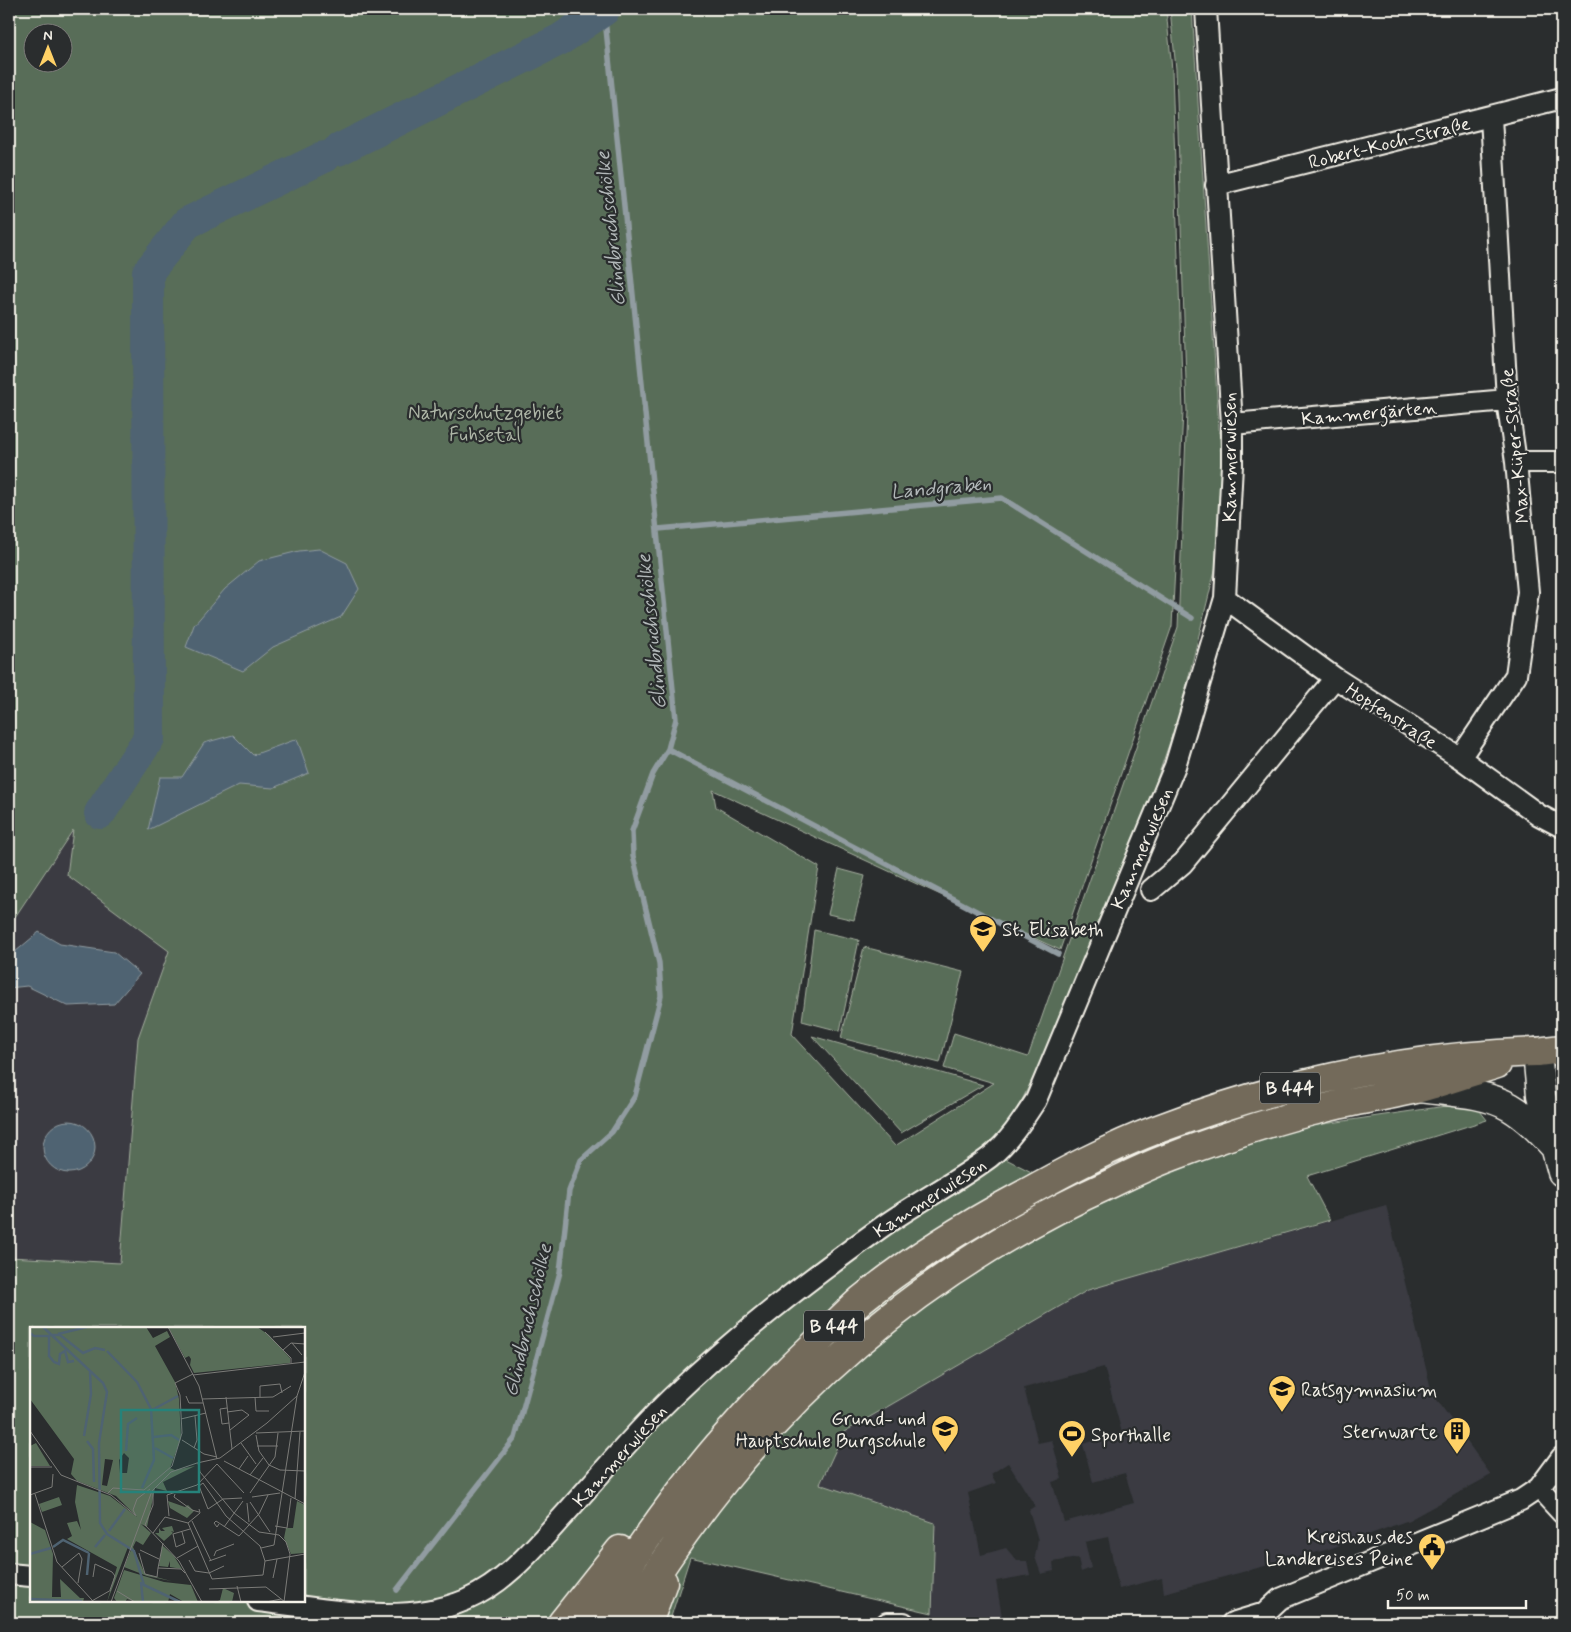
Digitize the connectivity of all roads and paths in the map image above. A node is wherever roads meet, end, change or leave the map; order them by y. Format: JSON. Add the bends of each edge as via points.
{"nodes":[{"id":1,"x":1206,"y":9,"type":"edge"},
{"id":2,"x":1562,"y":98,"type":"edge"},
{"id":3,"x":1491,"y":117,"type":"junction"},
{"id":4,"x":1216,"y":186,"type":"junction"},
{"id":5,"x":1507,"y":400,"type":"junction"},
{"id":6,"x":1232,"y":424,"type":"junction"},
{"id":7,"x":1516,"y":462,"type":"junction"},
{"id":8,"x":1562,"y":462,"type":"edge"},
{"id":9,"x":1225,"y":598,"type":"junction"},
{"id":10,"x":1336,"y":678,"type":"junction"},
{"id":11,"x":1460,"y":758,"type":"junction"},
{"id":12,"x":1562,"y":826,"type":"edge"},
{"id":13,"x":1151,"y":890,"type":"dead end"},
{"id":14,"x":1550,"y":1051,"type":"edge"},
{"id":15,"x":1419,"y":1088,"type":"junction"},
{"id":16,"x":1560,"y":1158,"type":"edge"},
{"id":17,"x":1562,"y":1457,"type":"edge"},
{"id":18,"x":1539,"y":1488,"type":"junction"},
{"id":19,"x":1561,"y":1511,"type":"edge"},
{"id":20,"x":655,"y":1526,"type":"junction"},
{"id":21,"x":678,"y":1542,"type":"junction"},
{"id":22,"x":9,"y":1574,"type":"edge"},
{"id":23,"x":30,"y":1576,"type":"edge"},
{"id":24,"x":267,"y":1602,"type":"edge"},
{"id":25,"x":562,"y":1623,"type":"edge"},
{"id":26,"x":593,"y":1623,"type":"edge"},
{"id":27,"x":624,"y":1623,"type":"edge"},
{"id":28,"x":648,"y":1623,"type":"edge"},
{"id":29,"x":887,"y":1623,"type":"edge"},
{"id":30,"x":904,"y":1623,"type":"edge"},
{"id":31,"x":1232,"y":1623,"type":"edge"}],
"edges":[{"from":1,"to":4,"type":"street","name":"Kammerwiesen"},
{"from":2,"to":3,"type":"street","name":"Robert-Koch-Straße"},
{"from":3,"to":4,"type":"street","name":"Robert-Koch-Straße"},
{"from":3,"to":5,"type":"street","name":"Max-Küper-Straße"},
{"from":4,"to":6,"type":"street","name":"Kammerwiesen"},
{"from":5,"to":6,"type":"street","name":"Kammergärten"},
{"from":5,"to":7,"type":"street","name":"Max-Küper-Straße"},
{"from":6,"to":9,"type":"street","name":"Kammerwiesen"},
{"from":7,"to":8,"type":"street"},
{"from":7,"to":11,"type":"street","name":"Max-Küper-Straße","via":[[1528,592],[1516,674]]},
{"from":9,"to":10,"type":"street","name":"Hopfenstraße"},
{"from":9,"to":24,"type":"street","name":"Kammerwiesen","via":[[1175,766],[1036,1100],[1021,1124],[991,1156],[906,1210],[762,1318],[670,1399],[539,1544],[504,1578],[465,1600],[424,1612],[386,1615]]},
{"from":10,"to":11,"type":"street","name":"Hopfenstraße"},
{"from":10,"to":13,"type":"street","name":"Kammerwiesen","via":[[1183,864]]},
{"from":11,"to":12,"type":"street","name":"Hopfenstraße","via":[[1539,815]]},
{"from":14,"to":15,"type":"highway","number":"B 444"},
{"from":14,"to":16,"type":"street","via":[[1542,1095]]},
{"from":14,"to":20,"type":"highway","number":"B 444","via":[[1449,1057],[1327,1077],[1156,1130],[1056,1176],[955,1232],[863,1299],[745,1413]]},
{"from":15,"to":16,"type":"street","via":[[1486,1097],[1510,1107],[1534,1125]]},
{"from":15,"to":21,"type":"highway","number":"B 444","via":[[1323,1108],[1168,1158],[1069,1202],[997,1242],[920,1292],[869,1332],[766,1431],[719,1486]]},
{"from":17,"to":18,"type":"street"},
{"from":18,"to":19,"type":"street"},
{"from":18,"to":31,"type":"street","via":[[1478,1520],[1443,1530],[1280,1599],[1265,1613]]},
{"from":20,"to":25,"type":"highway","via":[[629,1538]]},
{"from":20,"to":26,"type":"highway","number":"B 444"},
{"from":21,"to":27,"type":"highway","number":"B 444"},
{"from":21,"to":28,"type":"highway"},
{"from":22,"to":23,"type":"street"},
{"from":29,"to":30,"type":"street"}]}
